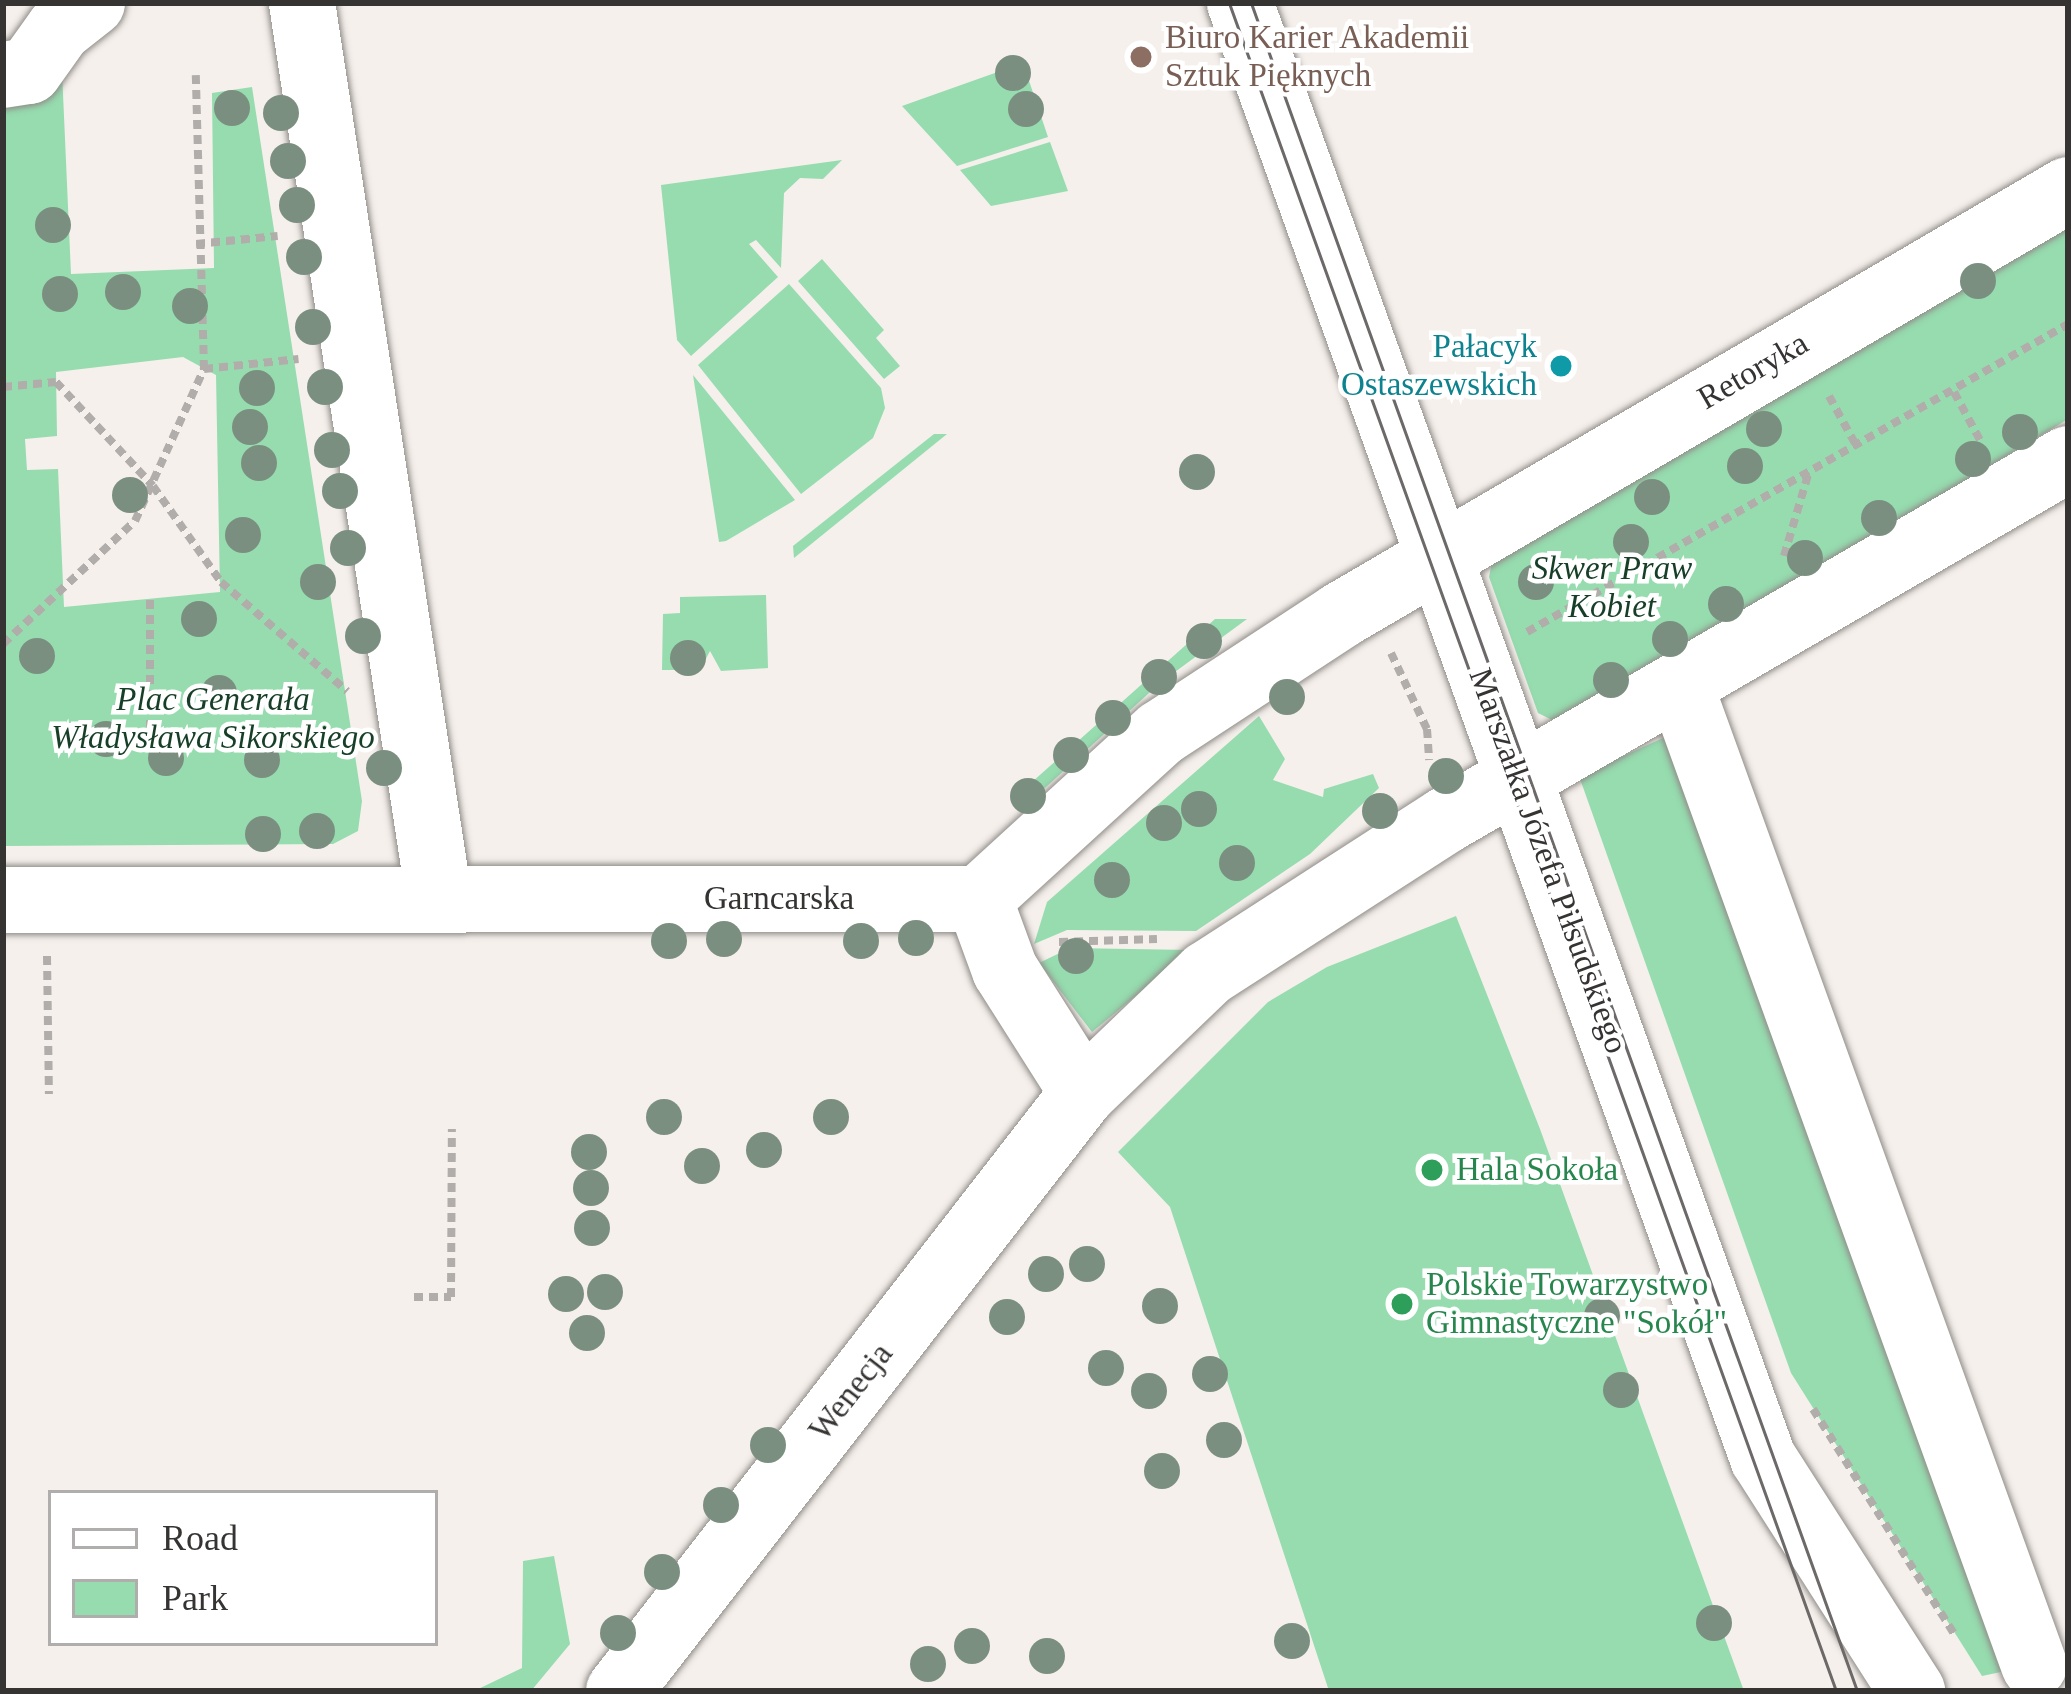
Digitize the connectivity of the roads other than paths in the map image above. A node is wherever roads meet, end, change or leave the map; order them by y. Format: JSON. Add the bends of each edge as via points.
{"nodes":[{"id":1,"x":92,"y":3,"type":"edge"},
{"id":2,"x":302,"y":3,"type":"edge"},
{"id":3,"x":1240,"y":3,"type":"edge"},
{"id":4,"x":3,"y":75,"type":"edge"},
{"id":5,"x":2068,"y":190,"type":"edge"},
{"id":6,"x":2068,"y":459,"type":"edge"},
{"id":7,"x":1439,"y":556,"type":"junction"},
{"id":8,"x":1681,"y":688,"type":"junction"},
{"id":9,"x":1519,"y":778,"type":"junction"},
{"id":10,"x":439,"y":898,"type":"junction"},
{"id":11,"x":979,"y":899,"type":"junction"},
{"id":12,"x":3,"y":900,"type":"edge"},
{"id":13,"x":1083,"y":1093,"type":"junction"},
{"id":14,"x":2034,"y":1665,"type":"dead end"},
{"id":15,"x":619,"y":1691,"type":"edge"},
{"id":16,"x":1912,"y":1691,"type":"edge"}],
"edges":[{"from":1,"to":4,"type":"street","via":[[59,28],[29,71]]},
{"from":2,"to":10,"type":"street"},
{"from":3,"to":7,"type":"street","name":"Marszałka Józefa Piłsudskiego"},
{"from":5,"to":7,"type":"street","name":"Retoryka"},
{"from":6,"to":8,"type":"street"},
{"from":7,"to":9,"type":"street","name":"Marszałka Józefa Piłsudskiego"},
{"from":7,"to":11,"type":"street","via":[[1161,733]]},
{"from":8,"to":9,"type":"street"},
{"from":8,"to":14,"type":"street"},
{"from":9,"to":13,"type":"street","name":"Wenecja","via":[[1207,974]]},
{"from":9,"to":16,"type":"street","name":"Marszałka Józefa Piłsudskiego","via":[[1763,1458]]},
{"from":10,"to":11,"type":"street","name":"Garncarska"},
{"from":10,"to":12,"type":"street","name":"Garncarska"},
{"from":11,"to":13,"type":"street","via":[[1005,970]]},
{"from":13,"to":15,"type":"street","name":"Wenecja"}]}
